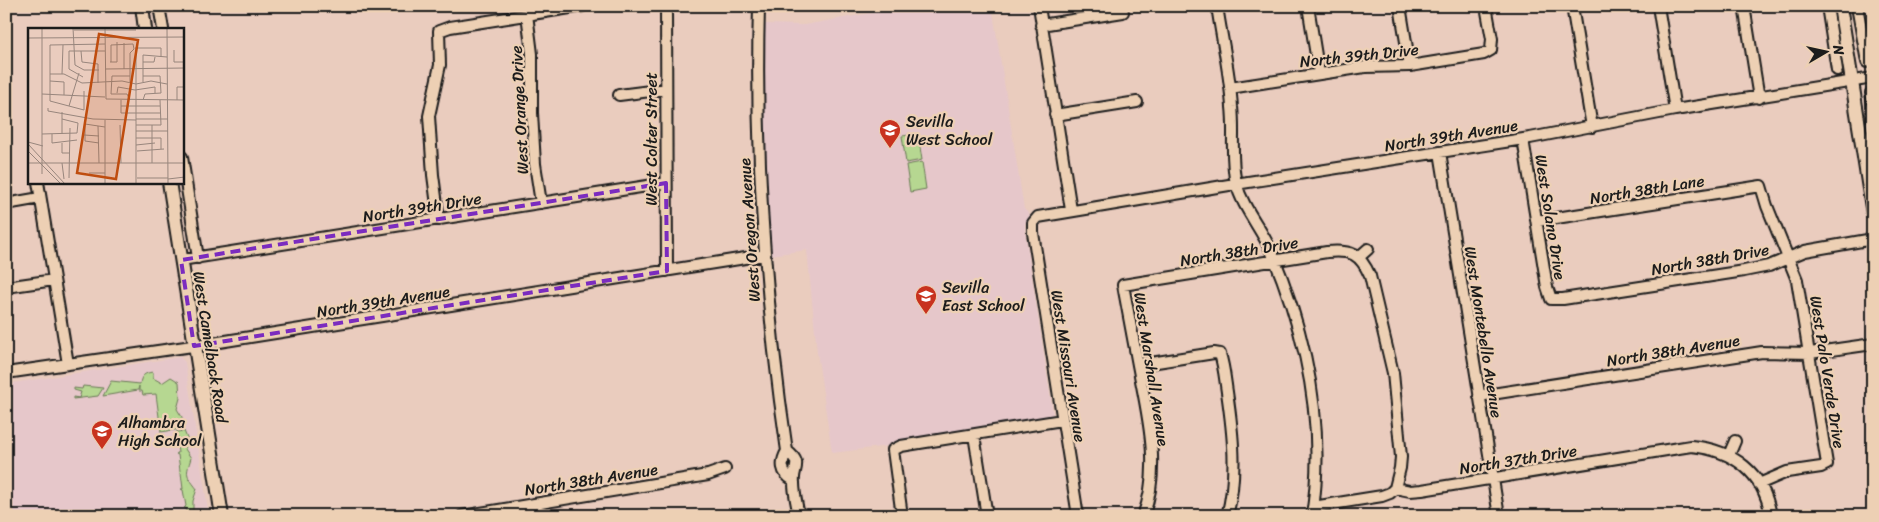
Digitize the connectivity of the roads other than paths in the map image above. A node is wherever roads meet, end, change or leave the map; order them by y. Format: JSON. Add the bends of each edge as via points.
{"nodes":[{"id":1,"x":142,"y":6,"type":"edge"},
{"id":2,"x":159,"y":6,"type":"edge"},
{"id":3,"x":583,"y":6,"type":"edge"},
{"id":4,"x":666,"y":6,"type":"edge"},
{"id":5,"x":759,"y":6,"type":"edge"},
{"id":6,"x":1038,"y":6,"type":"edge"},
{"id":7,"x":1217,"y":6,"type":"edge"},
{"id":8,"x":1308,"y":6,"type":"edge"},
{"id":9,"x":1400,"y":6,"type":"edge"},
{"id":10,"x":1486,"y":6,"type":"edge"},
{"id":11,"x":1572,"y":6,"type":"edge"},
{"id":12,"x":1658,"y":6,"type":"edge"},
{"id":13,"x":1744,"y":6,"type":"edge"},
{"id":14,"x":1827,"y":6,"type":"edge"},
{"id":15,"x":1840,"y":6,"type":"edge"},
{"id":16,"x":1858,"y":6,"type":"edge"},
{"id":17,"x":1123,"y":12,"type":"dead end"},
{"id":18,"x":527,"y":14,"type":"junction"},
{"id":19,"x":1042,"y":25,"type":"junction"},
{"id":20,"x":145,"y":28,"type":"edge"},
{"id":21,"x":162,"y":28,"type":"edge"},
{"id":22,"x":1867,"y":62,"type":"dead end"},
{"id":23,"x":1410,"y":66,"type":"junction"},
{"id":24,"x":1837,"y":70,"type":"dead end"},
{"id":25,"x":1319,"y":74,"type":"junction"},
{"id":26,"x":1873,"y":78,"type":"edge"},
{"id":27,"x":1853,"y":82,"type":"junction"},
{"id":28,"x":666,"y":88,"type":"junction"},
{"id":29,"x":1230,"y":88,"type":"junction"},
{"id":30,"x":619,"y":94,"type":"dead end"},
{"id":31,"x":1759,"y":98,"type":"junction"},
{"id":32,"x":1137,"y":102,"type":"dead end"},
{"id":33,"x":1674,"y":110,"type":"junction"},
{"id":34,"x":1055,"y":115,"type":"junction"},
{"id":35,"x":1592,"y":127,"type":"junction"},
{"id":36,"x":1523,"y":139,"type":"junction"},
{"id":37,"x":1440,"y":152,"type":"junction"},
{"id":38,"x":184,"y":170,"type":"edge"},
{"id":39,"x":666,"y":183,"type":"junction"},
{"id":40,"x":1236,"y":183,"type":"junction"},
{"id":41,"x":38,"y":184,"type":"edge"},
{"id":42,"x":169,"y":184,"type":"edge"},
{"id":43,"x":1761,"y":186,"type":"joint"},
{"id":44,"x":40,"y":198,"type":"junction"},
{"id":45,"x":541,"y":203,"type":"junction"},
{"id":46,"x":6,"y":204,"type":"edge"},
{"id":47,"x":1071,"y":210,"type":"junction"},
{"id":48,"x":1873,"y":214,"type":"edge"},
{"id":49,"x":439,"y":220,"type":"junction"},
{"id":50,"x":1034,"y":220,"type":"joint"},
{"id":51,"x":1536,"y":221,"type":"junction"},
{"id":52,"x":1873,"y":239,"type":"edge"},
{"id":53,"x":1368,"y":249,"type":"dead end"},
{"id":54,"x":764,"y":255,"type":"junction"},
{"id":55,"x":1359,"y":257,"type":"junction"},
{"id":56,"x":198,"y":258,"type":"junction"},
{"id":57,"x":1789,"y":258,"type":"junction"},
{"id":58,"x":181,"y":260,"type":"junction"},
{"id":59,"x":1275,"y":261,"type":"junction"},
{"id":60,"x":667,"y":271,"type":"junction"},
{"id":61,"x":54,"y":280,"type":"junction"},
{"id":62,"x":1123,"y":285,"type":"joint"},
{"id":63,"x":6,"y":287,"type":"edge"},
{"id":64,"x":1551,"y":299,"type":"joint"},
{"id":65,"x":1873,"y":344,"type":"edge"},
{"id":66,"x":194,"y":346,"type":"junction"},
{"id":67,"x":1810,"y":353,"type":"junction"},
{"id":68,"x":68,"y":364,"type":"junction"},
{"id":69,"x":1138,"y":365,"type":"junction"},
{"id":70,"x":6,"y":373,"type":"edge"},
{"id":71,"x":1479,"y":396,"type":"junction"},
{"id":72,"x":1062,"y":420,"type":"junction"},
{"id":73,"x":974,"y":435,"type":"junction"},
{"id":74,"x":1735,"y":441,"type":"dead end"},
{"id":75,"x":787,"y":451,"type":"junction"},
{"id":76,"x":1729,"y":454,"type":"junction"},
{"id":77,"x":725,"y":468,"type":"dead end"},
{"id":78,"x":1492,"y":478,"type":"junction"},
{"id":79,"x":793,"y":480,"type":"junction"},
{"id":80,"x":1759,"y":484,"type":"junction"},
{"id":81,"x":1395,"y":488,"type":"junction"},
{"id":82,"x":1312,"y":511,"type":"edge"},
{"id":83,"x":222,"y":516,"type":"edge"},
{"id":84,"x":463,"y":516,"type":"edge"},
{"id":85,"x":799,"y":516,"type":"edge"},
{"id":86,"x":902,"y":516,"type":"edge"},
{"id":87,"x":987,"y":516,"type":"edge"},
{"id":88,"x":1078,"y":516,"type":"edge"},
{"id":89,"x":1143,"y":516,"type":"edge"},
{"id":90,"x":1227,"y":516,"type":"edge"},
{"id":91,"x":1499,"y":516,"type":"edge"},
{"id":92,"x":1771,"y":516,"type":"edge"}],
"edges":[{"from":1,"to":20,"type":"main road"},
{"from":2,"to":21,"type":"street"},
{"from":3,"to":18,"type":"street"},
{"from":4,"to":28,"type":"street","name":"West Colter Street"},
{"from":5,"to":54,"type":"street","name":"West Oregon Avenue","via":[[757,100]]},
{"from":6,"to":19,"type":"street"},
{"from":7,"to":29,"type":"street"},
{"from":8,"to":25,"type":"street"},
{"from":9,"to":23,"type":"street"},
{"from":10,"to":23,"type":"street","name":"North 39th Drive","via":[[1491,50],[1484,54]]},
{"from":11,"to":35,"type":"street"},
{"from":12,"to":33,"type":"street"},
{"from":13,"to":31,"type":"street"},
{"from":14,"to":24,"type":"street"},
{"from":15,"to":27,"type":"main road"},
{"from":16,"to":22,"type":"street"},
{"from":17,"to":19,"type":"street"},
{"from":18,"to":45,"type":"street","name":"West Orange Drive","via":[[532,54],[535,164]]},
{"from":18,"to":49,"type":"street","via":[[439,31],[440,65],[429,116]]},
{"from":19,"to":34,"type":"street"},
{"from":23,"to":25,"type":"street","name":"North 39th Drive","via":[[1365,67]]},
{"from":25,"to":29,"type":"street","name":"North 39th Drive"},
{"from":26,"to":27,"type":"street","name":"North 39th Avenue"},
{"from":27,"to":31,"type":"street","name":"North 39th Avenue"},
{"from":27,"to":48,"type":"main road"},
{"from":28,"to":30,"type":"street"},
{"from":28,"to":39,"type":"street","name":"West Colter Street"},
{"from":29,"to":40,"type":"street"},
{"from":31,"to":33,"type":"street","name":"North 39th Avenue"},
{"from":32,"to":34,"type":"street"},
{"from":33,"to":35,"type":"street","name":"North 39th Avenue"},
{"from":34,"to":47,"type":"street"},
{"from":35,"to":36,"type":"street","name":"North 39th Avenue"},
{"from":36,"to":37,"type":"street","name":"North 39th Avenue"},
{"from":36,"to":51,"type":"street","name":"West Solano Drive"},
{"from":37,"to":40,"type":"street","name":"North 39th Avenue"},
{"from":37,"to":71,"type":"street","name":"West Montebello Avenue"},
{"from":38,"to":56,"type":"street","name":"West Camelback Road"},
{"from":39,"to":45,"type":"street","name":"North 39th Drive"},
{"from":39,"to":60,"type":"street","name":"West Colter Street"},
{"from":40,"to":47,"type":"street","name":"North 39th Avenue"},
{"from":40,"to":59,"type":"street","via":[[1244,205]]},
{"from":41,"to":44,"type":"street"},
{"from":42,"to":58,"type":"main road","name":"West Camelback Road"},
{"from":43,"to":51,"type":"street","name":"North 38th Lane"},
{"from":43,"to":57,"type":"street","name":"West Palo Verde Drive"},
{"from":44,"to":46,"type":"street"},
{"from":44,"to":61,"type":"street"},
{"from":45,"to":49,"type":"street","name":"North 39th Drive"},
{"from":47,"to":50,"type":"street","name":"North 39th Avenue","via":[[1042,215]]},
{"from":49,"to":56,"type":"street","name":"North 39th Drive"},
{"from":50,"to":72,"type":"street","name":"West Missouri Avenue","via":[[1033,232]]},
{"from":51,"to":64,"type":"street","name":"West Solano Drive"},
{"from":52,"to":57,"type":"street","name":"North 38th Drive","via":[[1805,251]]},
{"from":53,"to":55,"type":"street"},
{"from":54,"to":60,"type":"street","name":"North 39th Avenue"},
{"from":54,"to":75,"type":"street","name":"West Oregon Avenue"},
{"from":55,"to":59,"type":"street","name":"North 38th Drive","via":[[1344,251]]},
{"from":55,"to":81,"type":"street","via":[[1370,276],[1393,373],[1401,456]]},
{"from":56,"to":58,"type":"street","name":"North 39th Drive"},
{"from":57,"to":64,"type":"street","name":"North 38th Drive","via":[[1744,271]]},
{"from":57,"to":67,"type":"street","name":"West Palo Verde Drive","via":[[1798,280]]},
{"from":58,"to":66,"type":"main road","name":"West Camelback Road"},
{"from":59,"to":62,"type":"street","name":"North 38th Drive"},
{"from":59,"to":82,"type":"street","via":[[1296,320],[1313,392],[1316,421]]},
{"from":60,"to":66,"type":"street","name":"North 39th Avenue"},
{"from":61,"to":63,"type":"street"},
{"from":61,"to":68,"type":"street"},
{"from":62,"to":69,"type":"street","name":"West Marshall Avenue"},
{"from":65,"to":67,"type":"street","name":"North 38th Avenue"},
{"from":66,"to":68,"type":"street","name":"North 39th Avenue"},
{"from":66,"to":83,"type":"main road","name":"West Camelback Road"},
{"from":67,"to":71,"type":"street","name":"North 38th Avenue","via":[[1762,352]]},
{"from":67,"to":80,"type":"street","name":"West Palo Verde Drive","via":[[1826,464],[1787,472]]},
{"from":68,"to":70,"type":"street","name":"North 39th Avenue"},
{"from":69,"to":89,"type":"street","name":"West Marshall Avenue","via":[[1151,439],[1149,490]]},
{"from":69,"to":90,"type":"street","via":[[1214,352],[1220,354],[1233,443],[1232,488]]},
{"from":71,"to":78,"type":"street","name":"West Montebello Avenue"},
{"from":72,"to":73,"type":"street"},
{"from":72,"to":88,"type":"street","name":"West Missouri Avenue"},
{"from":73,"to":86,"type":"street","via":[[893,450]]},
{"from":73,"to":87,"type":"street"},
{"from":74,"to":76,"type":"street"},
{"from":75,"to":79,"type":"street","name":"West Oregon Avenue","via":[[796,460]]},
{"from":75,"to":79,"type":"street","name":"West Oregon Avenue","via":[[782,467]]},
{"from":76,"to":78,"type":"street","name":"North 37th Drive","via":[[1691,446]]},
{"from":76,"to":80,"type":"street","name":"North 37th Drive","via":[[1747,468]]},
{"from":77,"to":84,"type":"street","name":"North 38th Avenue","via":[[708,475]]},
{"from":78,"to":81,"type":"street","name":"North 37th Drive","via":[[1422,490]]},
{"from":78,"to":91,"type":"street","name":"West Montebello Avenue"},
{"from":79,"to":85,"type":"street","name":"West Oregon Avenue"},
{"from":80,"to":92,"type":"street","via":[[1770,505]]},
{"from":81,"to":82,"type":"street","name":"North 37th Drive","via":[[1382,496]]}]}
